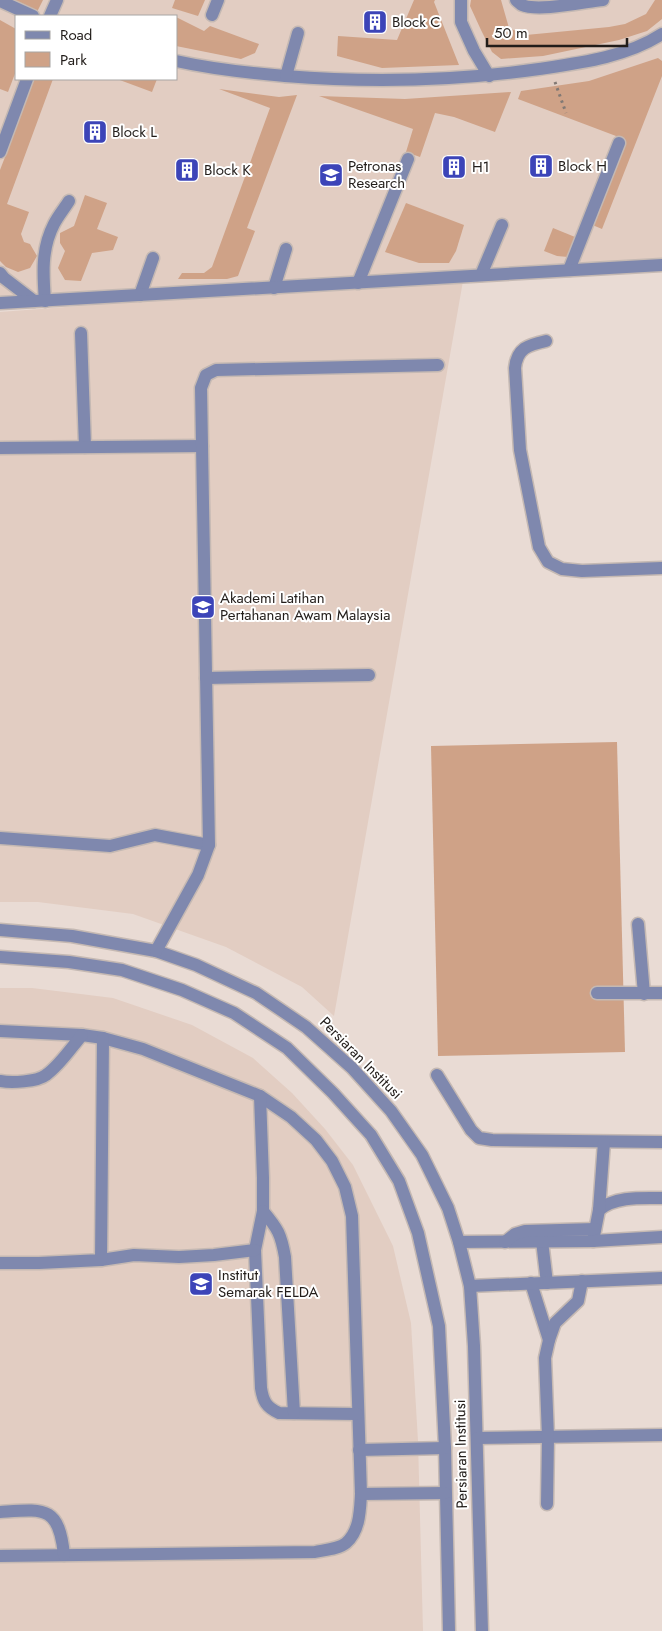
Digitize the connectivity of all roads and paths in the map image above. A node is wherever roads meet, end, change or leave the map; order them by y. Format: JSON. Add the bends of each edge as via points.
{"nodes":[{"id":1,"x":57,"y":0,"type":"edge"},
{"id":2,"x":218,"y":0,"type":"edge"},
{"id":3,"x":460,"y":0,"type":"edge"},
{"id":4,"x":516,"y":0,"type":"edge"},
{"id":5,"x":603,"y":0,"type":"edge"},
{"id":6,"x":0,"y":1,"type":"edge"},
{"id":7,"x":31,"y":15,"type":"edge"},
{"id":8,"x":50,"y":15,"type":"edge"},
{"id":9,"x":212,"y":15,"type":"dead end"},
{"id":10,"x":298,"y":33,"type":"dead end"},
{"id":11,"x":662,"y":34,"type":"edge"},
{"id":12,"x":178,"y":61,"type":"edge"},
{"id":13,"x":550,"y":67,"type":"junction"},
{"id":14,"x":286,"y":76,"type":"junction"},
{"id":15,"x":489,"y":76,"type":"junction"},
{"id":16,"x":27,"y":80,"type":"edge"},
{"id":17,"x":566,"y":113,"type":"dead end"},
{"id":18,"x":619,"y":144,"type":"dead end"},
{"id":19,"x":0,"y":152,"type":"edge"},
{"id":20,"x":408,"y":159,"type":"dead end"},
{"id":21,"x":68,"y":201,"type":"dead end"},
{"id":22,"x":502,"y":224,"type":"dead end"},
{"id":23,"x":286,"y":249,"type":"dead end"},
{"id":24,"x":153,"y":258,"type":"dead end"},
{"id":25,"x":662,"y":265,"type":"edge"},
{"id":26,"x":568,"y":270,"type":"junction"},
{"id":27,"x":0,"y":273,"type":"edge"},
{"id":28,"x":481,"y":275,"type":"junction"},
{"id":29,"x":358,"y":283,"type":"junction"},
{"id":30,"x":274,"y":288,"type":"junction"},
{"id":31,"x":140,"y":295,"type":"junction"},
{"id":32,"x":40,"y":301,"type":"junction"},
{"id":33,"x":0,"y":304,"type":"edge"},
{"id":34,"x":81,"y":333,"type":"dead end"},
{"id":35,"x":546,"y":341,"type":"dead end"},
{"id":36,"x":438,"y":366,"type":"dead end"},
{"id":37,"x":202,"y":446,"type":"junction"},
{"id":38,"x":85,"y":447,"type":"junction"},
{"id":39,"x":0,"y":448,"type":"edge"},
{"id":40,"x":662,"y":568,"type":"edge"},
{"id":41,"x":369,"y":675,"type":"dead end"},
{"id":42,"x":206,"y":678,"type":"junction"},
{"id":43,"x":0,"y":838,"type":"edge"},
{"id":44,"x":209,"y":845,"type":"junction"},
{"id":45,"x":638,"y":924,"type":"dead end"},
{"id":46,"x":0,"y":930,"type":"edge"},
{"id":47,"x":156,"y":951,"type":"junction"},
{"id":48,"x":0,"y":957,"type":"edge"},
{"id":49,"x":597,"y":993,"type":"dead end"},
{"id":50,"x":662,"y":993,"type":"edge"},
{"id":51,"x":644,"y":994,"type":"junction"},
{"id":52,"x":0,"y":1030,"type":"edge"},
{"id":53,"x":82,"y":1035,"type":"junction"},
{"id":54,"x":104,"y":1038,"type":"junction"},
{"id":55,"x":436,"y":1074,"type":"dead end"},
{"id":56,"x":0,"y":1081,"type":"edge"},
{"id":57,"x":260,"y":1096,"type":"junction"},
{"id":58,"x":604,"y":1142,"type":"junction"},
{"id":59,"x":662,"y":1142,"type":"edge"},
{"id":60,"x":662,"y":1198,"type":"edge"},
{"id":61,"x":599,"y":1210,"type":"junction"},
{"id":62,"x":263,"y":1211,"type":"junction"},
{"id":63,"x":594,"y":1235,"type":"junction"},
{"id":64,"x":662,"y":1237,"type":"edge"},
{"id":65,"x":542,"y":1241,"type":"junction"},
{"id":66,"x":459,"y":1242,"type":"junction"},
{"id":67,"x":505,"y":1242,"type":"junction"},
{"id":68,"x":255,"y":1250,"type":"junction"},
{"id":69,"x":101,"y":1260,"type":"junction"},
{"id":70,"x":0,"y":1263,"type":"edge"},
{"id":71,"x":662,"y":1278,"type":"edge"},
{"id":72,"x":582,"y":1281,"type":"junction"},
{"id":73,"x":531,"y":1283,"type":"junction"},
{"id":74,"x":547,"y":1283,"type":"junction"},
{"id":75,"x":470,"y":1286,"type":"junction"},
{"id":76,"x":549,"y":1340,"type":"junction"},
{"id":77,"x":294,"y":1413,"type":"junction"},
{"id":78,"x":357,"y":1414,"type":"junction"},
{"id":79,"x":662,"y":1435,"type":"edge"},
{"id":80,"x":548,"y":1437,"type":"junction"},
{"id":81,"x":477,"y":1438,"type":"junction"},
{"id":82,"x":445,"y":1448,"type":"junction"},
{"id":83,"x":359,"y":1450,"type":"junction"},
{"id":84,"x":445,"y":1493,"type":"junction"},
{"id":85,"x":361,"y":1494,"type":"junction"},
{"id":86,"x":547,"y":1504,"type":"dead end"},
{"id":87,"x":0,"y":1512,"type":"edge"},
{"id":88,"x":64,"y":1555,"type":"junction"},
{"id":89,"x":0,"y":1556,"type":"edge"},
{"id":90,"x":449,"y":1631,"type":"edge"},
{"id":91,"x":482,"y":1631,"type":"edge"}],
"edges":[{"from":1,"to":8,"type":"street"},
{"from":2,"to":9,"type":"street"},
{"from":3,"to":15,"type":"street","via":[[462,22]]},
{"from":4,"to":5,"type":"street","via":[[522,5],[551,7]]},
{"from":6,"to":7,"type":"street"},
{"from":10,"to":14,"type":"street"},
{"from":11,"to":13,"type":"street","via":[[647,44],[589,62]]},
{"from":12,"to":14,"type":"street"},
{"from":13,"to":15,"type":"street"},
{"from":13,"to":17,"type":"path"},
{"from":14,"to":15,"type":"street","via":[[330,80],[411,80]]},
{"from":16,"to":19,"type":"street"},
{"from":18,"to":26,"type":"street"},
{"from":20,"to":29,"type":"street"},
{"from":21,"to":32,"type":"street","via":[[53,225],[46,247]]},
{"from":22,"to":28,"type":"street"},
{"from":23,"to":30,"type":"street"},
{"from":24,"to":31,"type":"street"},
{"from":25,"to":26,"type":"street"},
{"from":26,"to":28,"type":"street"},
{"from":27,"to":32,"type":"street"},
{"from":28,"to":29,"type":"street"},
{"from":29,"to":30,"type":"street"},
{"from":30,"to":31,"type":"street"},
{"from":31,"to":32,"type":"street"},
{"from":32,"to":33,"type":"street"},
{"from":34,"to":38,"type":"street"},
{"from":35,"to":40,"type":"street","via":[[521,350],[514,368],[520,450],[539,547],[548,562],[562,569]]},
{"from":36,"to":37,"type":"street","via":[[216,370],[206,375],[201,388]]},
{"from":37,"to":38,"type":"street"},
{"from":37,"to":42,"type":"street"},
{"from":38,"to":39,"type":"street"},
{"from":41,"to":42,"type":"street"},
{"from":42,"to":44,"type":"street"},
{"from":43,"to":44,"type":"street","via":[[110,846],[155,836]]},
{"from":44,"to":47,"type":"street","via":[[198,875]]},
{"from":45,"to":51,"type":"street"},
{"from":46,"to":47,"type":"street","name":"Persiaran Institusi","via":[[72,936]]},
{"from":47,"to":66,"type":"street","name":"Persiaran Institusi","via":[[196,965],[256,993],[306,1027],[352,1068],[391,1111],[422,1155],[448,1208]]},
{"from":48,"to":82,"type":"street","name":"Persiaran Institusi","via":[[122,970],[182,990],[234,1013],[287,1048],[333,1093],[371,1135],[399,1181],[418,1232],[439,1326]]},
{"from":49,"to":51,"type":"street"},
{"from":50,"to":51,"type":"street"},
{"from":52,"to":53,"type":"street"},
{"from":53,"to":54,"type":"street"},
{"from":53,"to":56,"type":"street","via":[[44,1077],[14,1083]]},
{"from":54,"to":57,"type":"street","via":[[144,1049]]},
{"from":54,"to":69,"type":"street"},
{"from":55,"to":58,"type":"street","via":[[470,1130],[479,1138]]},
{"from":57,"to":62,"type":"street"},
{"from":57,"to":78,"type":"street","via":[[291,1117],[316,1140],[332,1161],[345,1187],[352,1216]]},
{"from":58,"to":59,"type":"street"},
{"from":58,"to":61,"type":"street"},
{"from":60,"to":61,"type":"street","via":[[631,1199],[606,1204]]},
{"from":61,"to":63,"type":"street"},
{"from":62,"to":68,"type":"street"},
{"from":62,"to":77,"type":"street","via":[[277,1228],[285,1257]]},
{"from":63,"to":64,"type":"street"},
{"from":63,"to":65,"type":"street"},
{"from":63,"to":67,"type":"street","via":[[525,1231]]},
{"from":65,"to":67,"type":"street"},
{"from":65,"to":74,"type":"street"},
{"from":66,"to":67,"type":"street"},
{"from":66,"to":75,"type":"street","name":"Persiaran Institusi"},
{"from":68,"to":69,"type":"street","via":[[214,1256],[134,1255]]},
{"from":68,"to":77,"type":"street","via":[[263,1400],[279,1413]]},
{"from":69,"to":70,"type":"street"},
{"from":71,"to":72,"type":"street"},
{"from":72,"to":74,"type":"street"},
{"from":72,"to":76,"type":"street","via":[[578,1300],[555,1324]]},
{"from":73,"to":74,"type":"street"},
{"from":73,"to":75,"type":"street"},
{"from":73,"to":76,"type":"street"},
{"from":75,"to":81,"type":"street","name":"Persiaran Institusi"},
{"from":76,"to":80,"type":"street","via":[[545,1358]]},
{"from":77,"to":78,"type":"street"},
{"from":78,"to":83,"type":"street"},
{"from":79,"to":80,"type":"street"},
{"from":80,"to":81,"type":"street"},
{"from":80,"to":86,"type":"street"},
{"from":81,"to":91,"type":"street","name":"Persiaran Institusi"},
{"from":82,"to":83,"type":"street"},
{"from":82,"to":84,"type":"street","name":"Persiaran Institusi"},
{"from":83,"to":85,"type":"street"},
{"from":84,"to":85,"type":"street"},
{"from":84,"to":90,"type":"street","name":"Persiaran Institusi"},
{"from":85,"to":88,"type":"street","via":[[355,1531],[346,1544],[330,1549],[315,1552]]},
{"from":87,"to":88,"type":"street","via":[[33,1510],[46,1513],[57,1523]]},
{"from":88,"to":89,"type":"street"}]}
